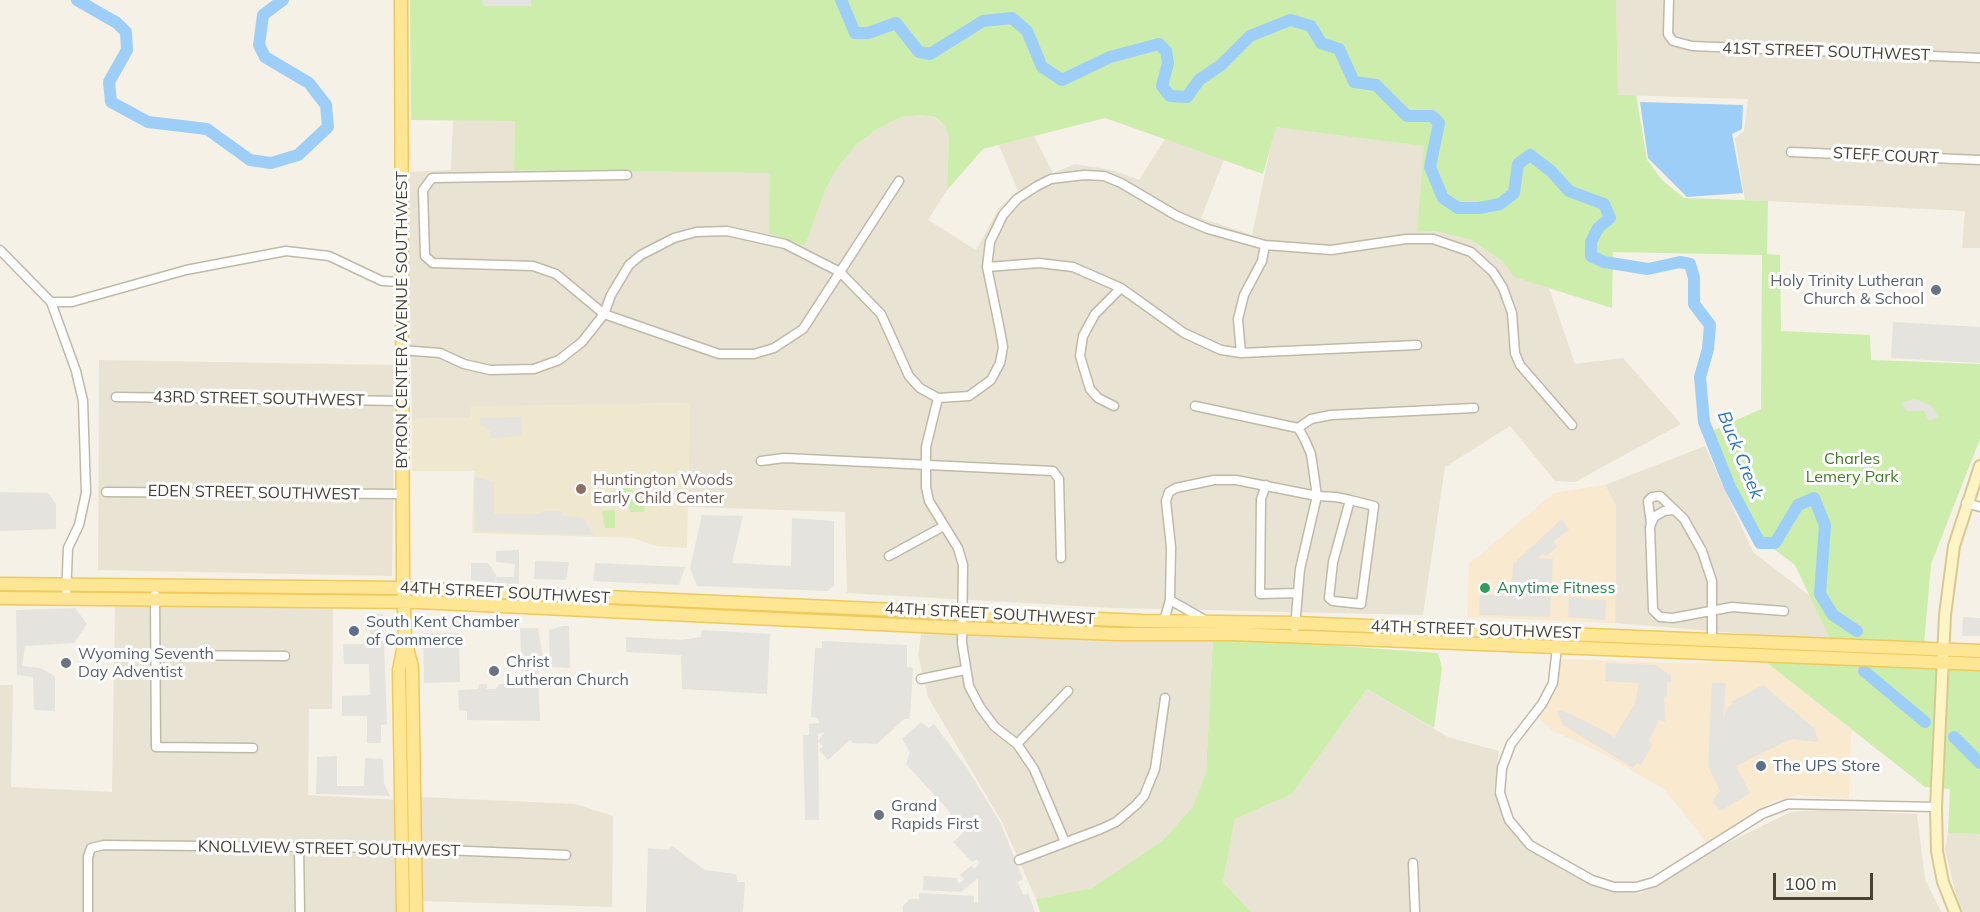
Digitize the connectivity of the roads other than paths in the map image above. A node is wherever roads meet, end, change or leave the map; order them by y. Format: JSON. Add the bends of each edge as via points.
{"nodes":[{"id":1,"x":401,"y":0,"type":"edge"},
{"id":2,"x":1669,"y":0,"type":"edge"},
{"id":3,"x":1980,"y":58,"type":"edge"},
{"id":4,"x":1791,"y":152,"type":"dead end"},
{"id":5,"x":1980,"y":160,"type":"edge"},
{"id":6,"x":627,"y":175,"type":"dead end"},
{"id":7,"x":899,"y":181,"type":"dead end"},
{"id":8,"x":1265,"y":245,"type":"junction"},
{"id":9,"x":0,"y":250,"type":"edge"},
{"id":10,"x":987,"y":267,"type":"junction"},
{"id":11,"x":840,"y":272,"type":"junction"},
{"id":12,"x":401,"y":282,"type":"junction"},
{"id":13,"x":1121,"y":288,"type":"junction"},
{"id":14,"x":51,"y":302,"type":"junction"},
{"id":15,"x":604,"y":314,"type":"junction"},
{"id":16,"x":1417,"y":345,"type":"dead end"},
{"id":17,"x":402,"y":350,"type":"junction"},
{"id":18,"x":1241,"y":353,"type":"junction"},
{"id":19,"x":117,"y":397,"type":"dead end"},
{"id":20,"x":938,"y":398,"type":"junction"},
{"id":21,"x":402,"y":401,"type":"junction"},
{"id":22,"x":1114,"y":406,"type":"dead end"},
{"id":23,"x":1195,"y":406,"type":"dead end"},
{"id":24,"x":1474,"y":408,"type":"dead end"},
{"id":25,"x":1572,"y":425,"type":"dead end"},
{"id":26,"x":1298,"y":428,"type":"junction"},
{"id":27,"x":761,"y":460,"type":"dead end"},
{"id":28,"x":925,"y":464,"type":"junction"},
{"id":29,"x":1980,"y":466,"type":"edge"},
{"id":30,"x":1266,"y":485,"type":"junction"},
{"id":31,"x":106,"y":492,"type":"dead end"},
{"id":32,"x":403,"y":495,"type":"junction"},
{"id":33,"x":1317,"y":496,"type":"junction"},
{"id":34,"x":1350,"y":500,"type":"junction"},
{"id":35,"x":1966,"y":503,"type":"junction"},
{"id":36,"x":1980,"y":507,"type":"edge"},
{"id":37,"x":1674,"y":510,"type":"junction"},
{"id":38,"x":1651,"y":524,"type":"junction"},
{"id":39,"x":944,"y":526,"type":"junction"},
{"id":40,"x":890,"y":556,"type":"dead end"},
{"id":41,"x":1061,"y":558,"type":"dead end"},
{"id":42,"x":0,"y":584,"type":"edge"},
{"id":43,"x":66,"y":584,"type":"junction"},
{"id":44,"x":155,"y":586,"type":"junction"},
{"id":45,"x":404,"y":588,"type":"junction"},
{"id":46,"x":1298,"y":593,"type":"junction"},
{"id":47,"x":0,"y":597,"type":"edge"},
{"id":48,"x":66,"y":598,"type":"junction"},
{"id":49,"x":155,"y":599,"type":"junction"},
{"id":50,"x":1170,"y":600,"type":"junction"},
{"id":51,"x":404,"y":602,"type":"junction"},
{"id":52,"x":804,"y":606,"type":"junction"},
{"id":53,"x":1714,"y":610,"type":"junction"},
{"id":54,"x":1784,"y":611,"type":"dead end"},
{"id":55,"x":963,"y":613,"type":"junction"},
{"id":56,"x":786,"y":619,"type":"junction"},
{"id":57,"x":1205,"y":620,"type":"junction"},
{"id":58,"x":1164,"y":621,"type":"junction"},
{"id":59,"x":1295,"y":623,"type":"junction"},
{"id":60,"x":1407,"y":627,"type":"junction"},
{"id":61,"x":963,"y":628,"type":"junction"},
{"id":62,"x":1557,"y":634,"type":"junction"},
{"id":63,"x":1573,"y":634,"type":"junction"},
{"id":64,"x":1295,"y":637,"type":"junction"},
{"id":65,"x":405,"y":640,"type":"junction"},
{"id":66,"x":1712,"y":640,"type":"junction"},
{"id":67,"x":1406,"y":641,"type":"junction"},
{"id":68,"x":1748,"y":641,"type":"junction"},
{"id":69,"x":1766,"y":642,"type":"junction"},
{"id":70,"x":1542,"y":647,"type":"junction"},
{"id":71,"x":1557,"y":647,"type":"junction"},
{"id":72,"x":1943,"y":650,"type":"junction"},
{"id":73,"x":1980,"y":651,"type":"edge"},
{"id":74,"x":155,"y":655,"type":"junction"},
{"id":75,"x":1753,"y":655,"type":"junction"},
{"id":76,"x":285,"y":656,"type":"dead end"},
{"id":77,"x":1943,"y":663,"type":"junction"},
{"id":78,"x":1980,"y":664,"type":"edge"},
{"id":79,"x":965,"y":670,"type":"junction"},
{"id":80,"x":921,"y":679,"type":"dead end"},
{"id":81,"x":1068,"y":691,"type":"dead end"},
{"id":82,"x":1165,"y":698,"type":"dead end"},
{"id":83,"x":1017,"y":744,"type":"junction"},
{"id":84,"x":253,"y":748,"type":"dead end"},
{"id":85,"x":1936,"y":807,"type":"junction"},
{"id":86,"x":1065,"y":842,"type":"junction"},
{"id":87,"x":299,"y":847,"type":"junction"},
{"id":88,"x":402,"y":848,"type":"junction"},
{"id":89,"x":416,"y":849,"type":"junction"},
{"id":90,"x":566,"y":855,"type":"dead end"},
{"id":91,"x":1019,"y":860,"type":"dead end"},
{"id":92,"x":1413,"y":863,"type":"dead end"},
{"id":93,"x":88,"y":912,"type":"edge"},
{"id":94,"x":300,"y":912,"type":"edge"},
{"id":95,"x":403,"y":912,"type":"edge"},
{"id":96,"x":416,"y":912,"type":"edge"},
{"id":97,"x":1415,"y":912,"type":"edge"},
{"id":98,"x":1955,"y":912,"type":"edge"}],
"edges":[{"from":1,"to":12,"type":"main road","name":"BYRON CENTER AVENUE SOUTHWEST"},
{"from":2,"to":3,"type":"street","name":"41ST STREET SOUTHWEST","via":[[1668,34],[1674,41],[1692,46]]},
{"from":4,"to":5,"type":"street","name":"STEFF COURT"},
{"from":6,"to":15,"type":"street","via":[[432,178],[423,190],[425,256],[433,264],[541,268],[556,274]]},
{"from":7,"to":11,"type":"street"},
{"from":8,"to":10,"type":"street","via":[[1208,229],[1104,176],[1083,175],[1051,179],[1017,199],[1003,215],[990,242]]},
{"from":8,"to":18,"type":"street","via":[[1238,319]]},
{"from":8,"to":25,"type":"street","via":[[1331,250],[1433,239],[1471,252],[1493,272],[1503,288],[1512,313],[1515,353],[1520,365]]},
{"from":9,"to":14,"type":"street"},
{"from":10,"to":13,"type":"street","via":[[1039,263],[1073,267]]},
{"from":10,"to":20,"type":"street","via":[[1003,347],[1000,363],[991,380],[978,391],[960,398]]},
{"from":11,"to":15,"type":"street","via":[[803,329],[774,348],[754,354],[731,356],[713,352]]},
{"from":11,"to":15,"type":"street","via":[[810,255],[763,238],[727,231],[696,232],[653,246],[629,265],[610,295]]},
{"from":11,"to":20,"type":"street","via":[[881,314],[909,376]]},
{"from":12,"to":14,"type":"street","via":[[382,280],[330,256],[286,251],[186,270],[72,302]]},
{"from":12,"to":17,"type":"main road","name":"BYRON CENTER AVENUE SOUTHWEST"},
{"from":13,"to":18,"type":"street","via":[[1184,333],[1221,350]]},
{"from":13,"to":22,"type":"street","via":[[1095,314],[1083,336],[1080,356],[1090,389]]},
{"from":14,"to":43,"type":"street","via":[[76,371],[85,416],[86,493],[68,548]]},
{"from":15,"to":17,"type":"street","via":[[582,342],[559,360],[534,369],[490,370],[464,364],[440,352]]},
{"from":16,"to":18,"type":"street"},
{"from":17,"to":21,"type":"main road","name":"BYRON CENTER AVENUE SOUTHWEST"},
{"from":19,"to":21,"type":"street","name":"43RD STREET SOUTHWEST"},
{"from":20,"to":28,"type":"street"},
{"from":21,"to":32,"type":"main road","name":"BYRON CENTER AVENUE SOUTHWEST"},
{"from":23,"to":26,"type":"street"},
{"from":24,"to":26,"type":"street","via":[[1331,415],[1311,419]]},
{"from":26,"to":33,"type":"street","via":[[1311,454]]},
{"from":27,"to":28,"type":"street"},
{"from":28,"to":39,"type":"street","via":[[929,501]]},
{"from":28,"to":41,"type":"street","via":[[1053,471],[1059,479]]},
{"from":29,"to":35,"type":"street"},
{"from":30,"to":33,"type":"street"},
{"from":30,"to":46,"type":"street","via":[[1261,500],[1260,594]]},
{"from":30,"to":50,"type":"street","via":[[1214,480],[1169,492]]},
{"from":31,"to":32,"type":"street","name":"EDEN STREET SOUTHWEST"},
{"from":32,"to":45,"type":"main road","name":"BYRON CENTER AVENUE SOUTHWEST"},
{"from":33,"to":34,"type":"street"},
{"from":33,"to":46,"type":"street"},
{"from":34,"to":34,"type":"street","via":[[1374,506],[1361,604],[1329,598],[1333,562]]},
{"from":35,"to":36,"type":"street"},
{"from":35,"to":72,"type":"street","via":[[1947,580]]},
{"from":37,"to":38,"type":"street","via":[[1654,517]]},
{"from":37,"to":38,"type":"street","via":[[1664,497],[1652,497],[1647,505]]},
{"from":37,"to":53,"type":"street","via":[[1688,525],[1702,551],[1712,582]]},
{"from":38,"to":53,"type":"street","via":[[1653,610],[1660,617],[1673,618]]},
{"from":39,"to":40,"type":"street"},
{"from":39,"to":55,"type":"street","via":[[963,565]]},
{"from":42,"to":43,"type":"main road","name":"44TH STREET SOUTHWEST"},
{"from":43,"to":44,"type":"main road","name":"44TH STREET SOUTHWEST"},
{"from":43,"to":48,"type":"street"},
{"from":44,"to":45,"type":"main road","name":"44TH STREET SOUTHWEST"},
{"from":44,"to":49,"type":"street"},
{"from":45,"to":51,"type":"main road","name":"BYRON CENTER AVENUE SOUTHWEST"},
{"from":45,"to":52,"type":"main road","name":"44TH STREET SOUTHWEST"},
{"from":46,"to":59,"type":"street"},
{"from":47,"to":48,"type":"main road","name":"44TH STREET SOUTHWEST"},
{"from":48,"to":49,"type":"main road","name":"44TH STREET SOUTHWEST"},
{"from":49,"to":51,"type":"main road","name":"44TH STREET SOUTHWEST"},
{"from":49,"to":74,"type":"street"},
{"from":50,"to":57,"type":"street"},
{"from":50,"to":58,"type":"street"},
{"from":51,"to":56,"type":"main road","name":"44TH STREET SOUTHWEST"},
{"from":51,"to":65,"type":"main road","name":"BYRON CENTER AVENUE SOUTHWEST"},
{"from":52,"to":55,"type":"main road","name":"44TH STREET SOUTHWEST"},
{"from":52,"to":56,"type":"main road","via":[[793,610]]},
{"from":53,"to":54,"type":"street","via":[[1732,607]]},
{"from":53,"to":66,"type":"street"},
{"from":55,"to":58,"type":"main road","name":"44TH STREET SOUTHWEST"},
{"from":55,"to":61,"type":"street"},
{"from":56,"to":61,"type":"main road","name":"44TH STREET SOUTHWEST"},
{"from":57,"to":58,"type":"main road","name":"44TH STREET SOUTHWEST"},
{"from":57,"to":59,"type":"main road","name":"44TH STREET SOUTHWEST"},
{"from":59,"to":60,"type":"main road","name":"44TH STREET SOUTHWEST"},
{"from":59,"to":64,"type":"street"},
{"from":60,"to":62,"type":"main road","name":"44TH STREET SOUTHWEST"},
{"from":60,"to":67,"type":"main road"},
{"from":61,"to":64,"type":"main road","name":"44TH STREET SOUTHWEST"},
{"from":61,"to":79,"type":"street"},
{"from":62,"to":63,"type":"main road","name":"44TH STREET SOUTHWEST"},
{"from":62,"to":70,"type":"main road"},
{"from":63,"to":66,"type":"main road","name":"44TH STREET SOUTHWEST"},
{"from":63,"to":71,"type":"main road"},
{"from":64,"to":67,"type":"main road","name":"44TH STREET SOUTHWEST"},
{"from":65,"to":88,"type":"main road","name":"BYRON CENTER AVENUE SOUTHWEST","via":[[399,670]]},
{"from":65,"to":89,"type":"main road","name":"BYRON CENTER AVENUE SOUTHWEST","via":[[412,676]]},
{"from":66,"to":68,"type":"main road","name":"44TH STREET SOUTHWEST"},
{"from":67,"to":70,"type":"main road","name":"44TH STREET SOUTHWEST"},
{"from":68,"to":69,"type":"main road","name":"44TH STREET SOUTHWEST"},
{"from":68,"to":75,"type":"main road"},
{"from":69,"to":72,"type":"main road","name":"44TH STREET SOUTHWEST"},
{"from":69,"to":75,"type":"main road"},
{"from":70,"to":71,"type":"main road","name":"44TH STREET SOUTHWEST"},
{"from":71,"to":75,"type":"main road","name":"44TH STREET SOUTHWEST"},
{"from":71,"to":85,"type":"street","via":[[1553,683],[1511,744],[1502,768],[1500,793],[1509,820],[1530,845],[1592,880],[1636,888],[1654,882],[1762,814],[1788,804]]},
{"from":72,"to":73,"type":"main road","name":"44TH STREET SOUTHWEST"},
{"from":72,"to":77,"type":"street"},
{"from":74,"to":76,"type":"street"},
{"from":74,"to":84,"type":"street","via":[[156,747]]},
{"from":75,"to":77,"type":"main road","name":"44TH STREET SOUTHWEST"},
{"from":77,"to":78,"type":"main road","name":"44TH STREET SOUTHWEST"},
{"from":77,"to":85,"type":"street"},
{"from":79,"to":80,"type":"street"},
{"from":79,"to":83,"type":"street","via":[[980,707],[995,727]]},
{"from":81,"to":83,"type":"street"},
{"from":82,"to":86,"type":"street","via":[[1155,769],[1144,796],[1116,822]]},
{"from":83,"to":86,"type":"street","via":[[1042,783]]},
{"from":85,"to":98,"type":"street","via":[[1937,851],[1943,882]]},
{"from":86,"to":91,"type":"street"},
{"from":87,"to":88,"type":"street","name":"KNOLLVIEW STREET SOUTHWEST"},
{"from":87,"to":93,"type":"street","name":"KNOLLVIEW STREET SOUTHWEST","via":[[91,848]]},
{"from":87,"to":94,"type":"street"},
{"from":88,"to":89,"type":"street","name":"KNOLLVIEW STREET SOUTHWEST"},
{"from":88,"to":95,"type":"main road","name":"BYRON CENTER AVENUE SOUTHWEST"},
{"from":89,"to":90,"type":"street","name":"KNOLLVIEW STREET SOUTHWEST"},
{"from":89,"to":96,"type":"main road","name":"BYRON CENTER AVENUE SOUTHWEST"},
{"from":92,"to":97,"type":"street"}]}
